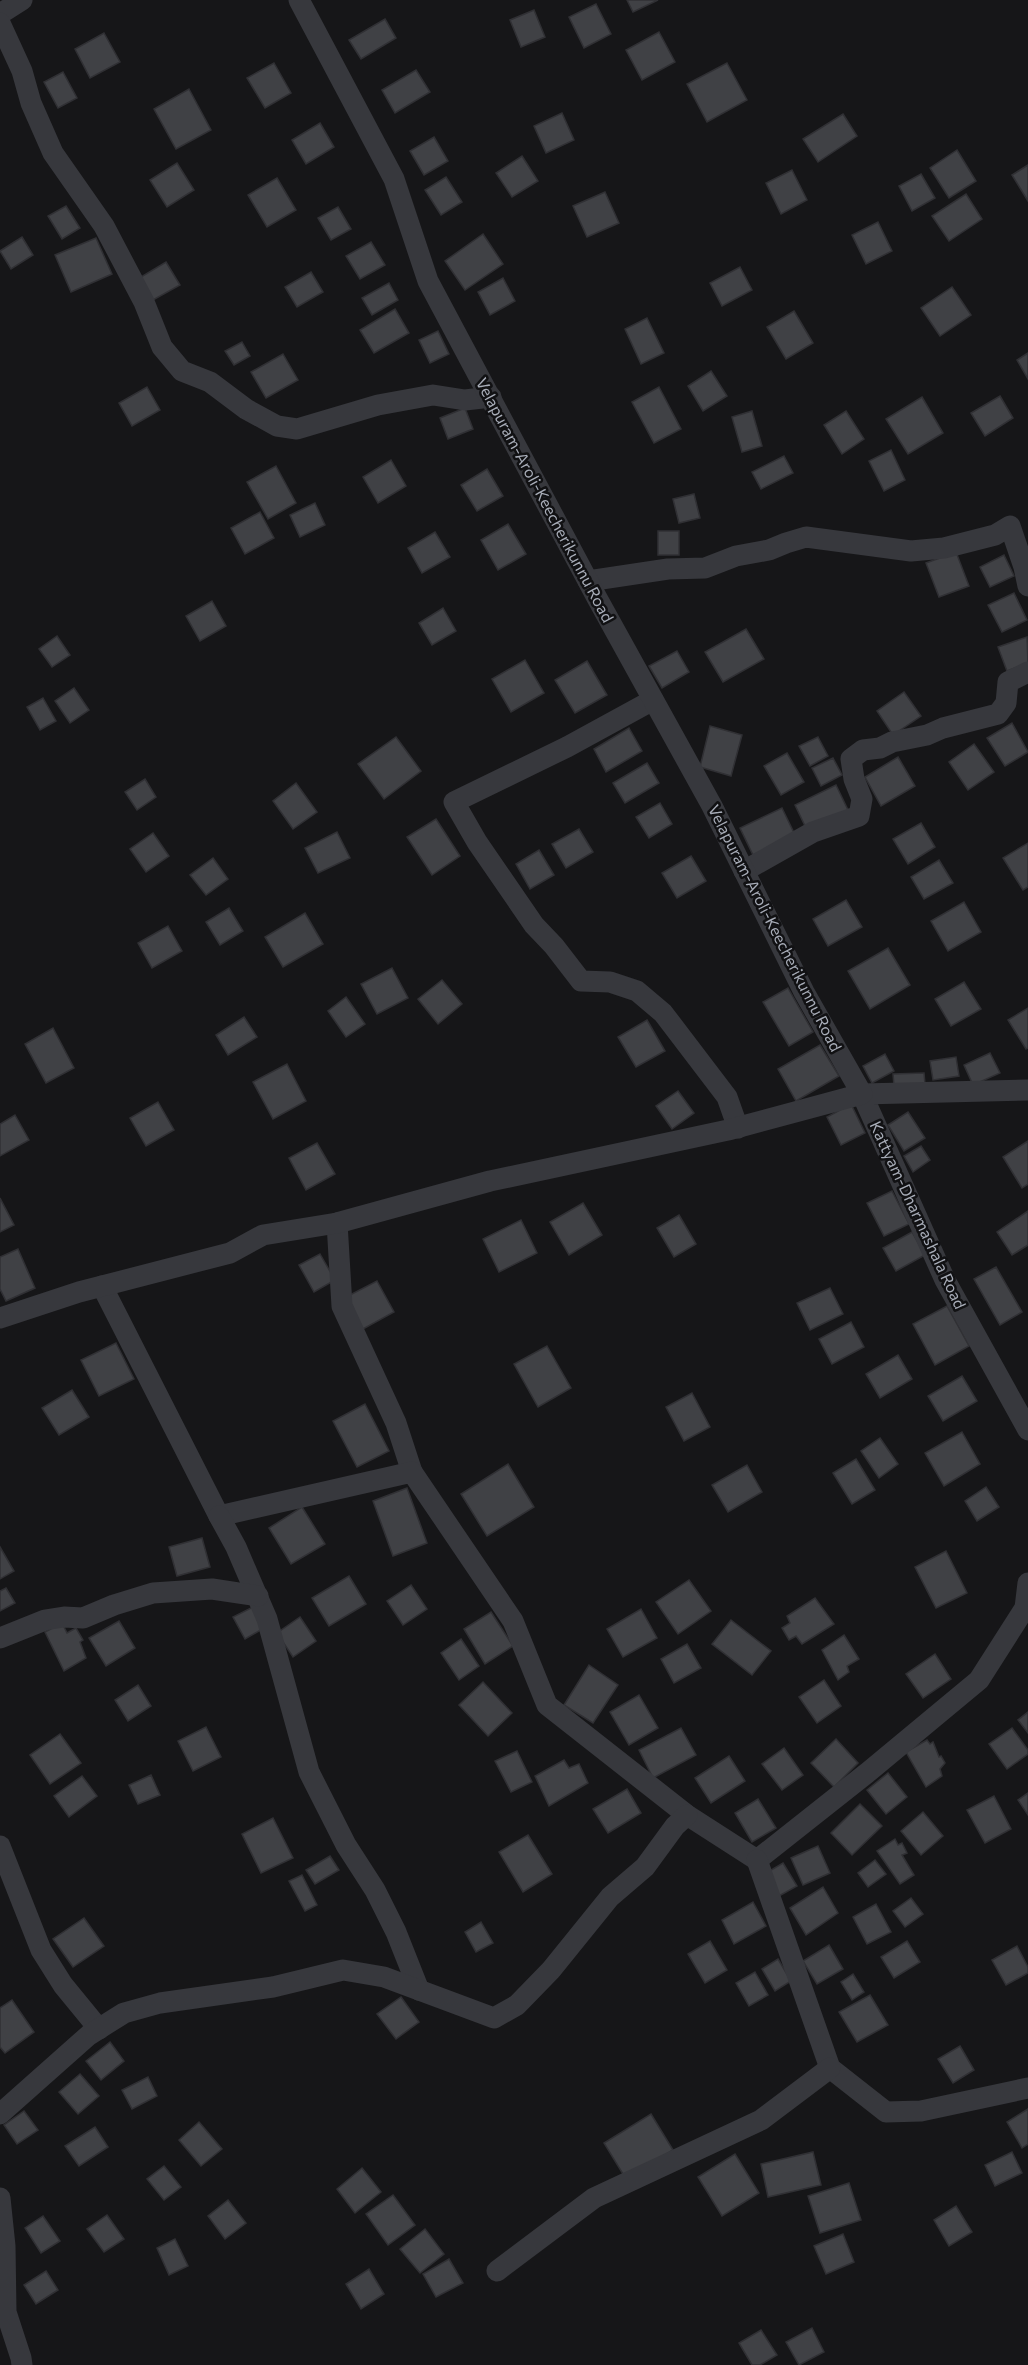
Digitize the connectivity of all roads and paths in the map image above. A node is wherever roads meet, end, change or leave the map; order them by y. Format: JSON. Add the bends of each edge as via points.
{"nodes":[{"id":1,"x":22,"y":0,"type":"edge"},
{"id":2,"x":299,"y":0,"type":"edge"},
{"id":3,"x":0,"y":14,"type":"edge"},
{"id":4,"x":0,"y":23,"type":"edge"},
{"id":5,"x":490,"y":397,"type":"junction"},
{"id":6,"x":588,"y":581,"type":"junction"},
{"id":7,"x":1028,"y":586,"type":"edge"},
{"id":8,"x":1028,"y":672,"type":"edge"},
{"id":9,"x":653,"y":700,"type":"junction"},
{"id":10,"x":744,"y":871,"type":"junction"},
{"id":11,"x":1028,"y":1090,"type":"edge"},
{"id":12,"x":862,"y":1094,"type":"junction"},
{"id":13,"x":738,"y":1128,"type":"junction"},
{"id":14,"x":337,"y":1223,"type":"junction"},
{"id":15,"x":102,"y":1286,"type":"junction"},
{"id":16,"x":0,"y":1318,"type":"edge"},
{"id":17,"x":1028,"y":1430,"type":"edge"},
{"id":18,"x":412,"y":1472,"type":"junction"},
{"id":19,"x":219,"y":1516,"type":"junction"},
{"id":20,"x":1028,"y":1582,"type":"edge"},
{"id":21,"x":258,"y":1596,"type":"junction"},
{"id":22,"x":0,"y":1638,"type":"edge"},
{"id":23,"x":687,"y":1815,"type":"junction"},
{"id":24,"x":0,"y":1846,"type":"edge"},
{"id":25,"x":757,"y":1860,"type":"junction"},
{"id":26,"x":419,"y":1990,"type":"junction"},
{"id":27,"x":99,"y":2029,"type":"junction"},
{"id":28,"x":830,"y":2068,"type":"junction"},
{"id":29,"x":1028,"y":2088,"type":"edge"},
{"id":30,"x":0,"y":2114,"type":"edge"},
{"id":31,"x":0,"y":2198,"type":"edge"},
{"id":32,"x":497,"y":2271,"type":"dead end"},
{"id":33,"x":22,"y":2365,"type":"edge"}],
"edges":[{"from":1,"to":3,"type":"street"},
{"from":2,"to":5,"type":"street","name":"Velapuram-Aroli-Keecherikunnu Road","via":[[394,178],[428,281]]},
{"from":4,"to":5,"type":"street","via":[[53,153],[104,226],[144,302],[162,347],[182,371],[210,382],[277,426],[297,429],[378,405],[433,395],[465,400]]},
{"from":5,"to":6,"type":"street","name":"Velapuram-Aroli-Keecherikunnu Road"},
{"from":6,"to":7,"type":"street","via":[[668,569],[705,568],[806,537],[910,551],[944,548],[995,535],[1010,526]]},
{"from":6,"to":9,"type":"street","name":"Velapuram-Aroli-Keecherikunnu Road"},
{"from":8,"to":10,"type":"street","via":[[1008,682],[1006,703],[998,714],[863,750],[852,759],[862,799],[859,816],[813,832]]},
{"from":9,"to":10,"type":"street","name":"Velapuram-Aroli-Keecherikunnu Road"},
{"from":9,"to":13,"type":"street","via":[[454,802],[534,925],[581,981],[610,982],[638,991],[663,1013],[727,1097]]},
{"from":10,"to":12,"type":"street","name":"Velapuram-Aroli-Keecherikunnu Road","via":[[804,992]]},
{"from":11,"to":12,"type":"street"},
{"from":12,"to":13,"type":"street"},
{"from":12,"to":17,"type":"street","name":"Kattyam-Dharmashala Road","via":[[945,1280]]},
{"from":13,"to":14,"type":"street","via":[[490,1181]]},
{"from":14,"to":15,"type":"street","via":[[263,1235],[230,1252]]},
{"from":14,"to":18,"type":"street","via":[[342,1306],[396,1423]]},
{"from":15,"to":16,"type":"street"},
{"from":15,"to":19,"type":"street"},
{"from":18,"to":19,"type":"street"},
{"from":18,"to":23,"type":"street","via":[[513,1621],[547,1705]]},
{"from":19,"to":21,"type":"street"},
{"from":20,"to":25,"type":"street","via":[[1025,1608],[979,1680]]},
{"from":21,"to":22,"type":"street","via":[[212,1589],[153,1593],[83,1618],[45,1620]]},
{"from":21,"to":26,"type":"street","via":[[309,1772],[346,1845],[375,1890]]},
{"from":23,"to":25,"type":"street"},
{"from":23,"to":26,"type":"street","via":[[645,1867],[610,1897],[517,2005],[494,2018]]},
{"from":24,"to":27,"type":"street","via":[[41,1950]]},
{"from":25,"to":28,"type":"street"},
{"from":26,"to":27,"type":"street","via":[[384,1977],[343,1970],[273,1987],[160,2003],[124,2013]]},
{"from":27,"to":30,"type":"street"},
{"from":28,"to":29,"type":"street","via":[[886,2112],[921,2111]]},
{"from":28,"to":32,"type":"street","via":[[761,2120],[594,2198]]},
{"from":31,"to":33,"type":"street","via":[[6,2312]]}]}
